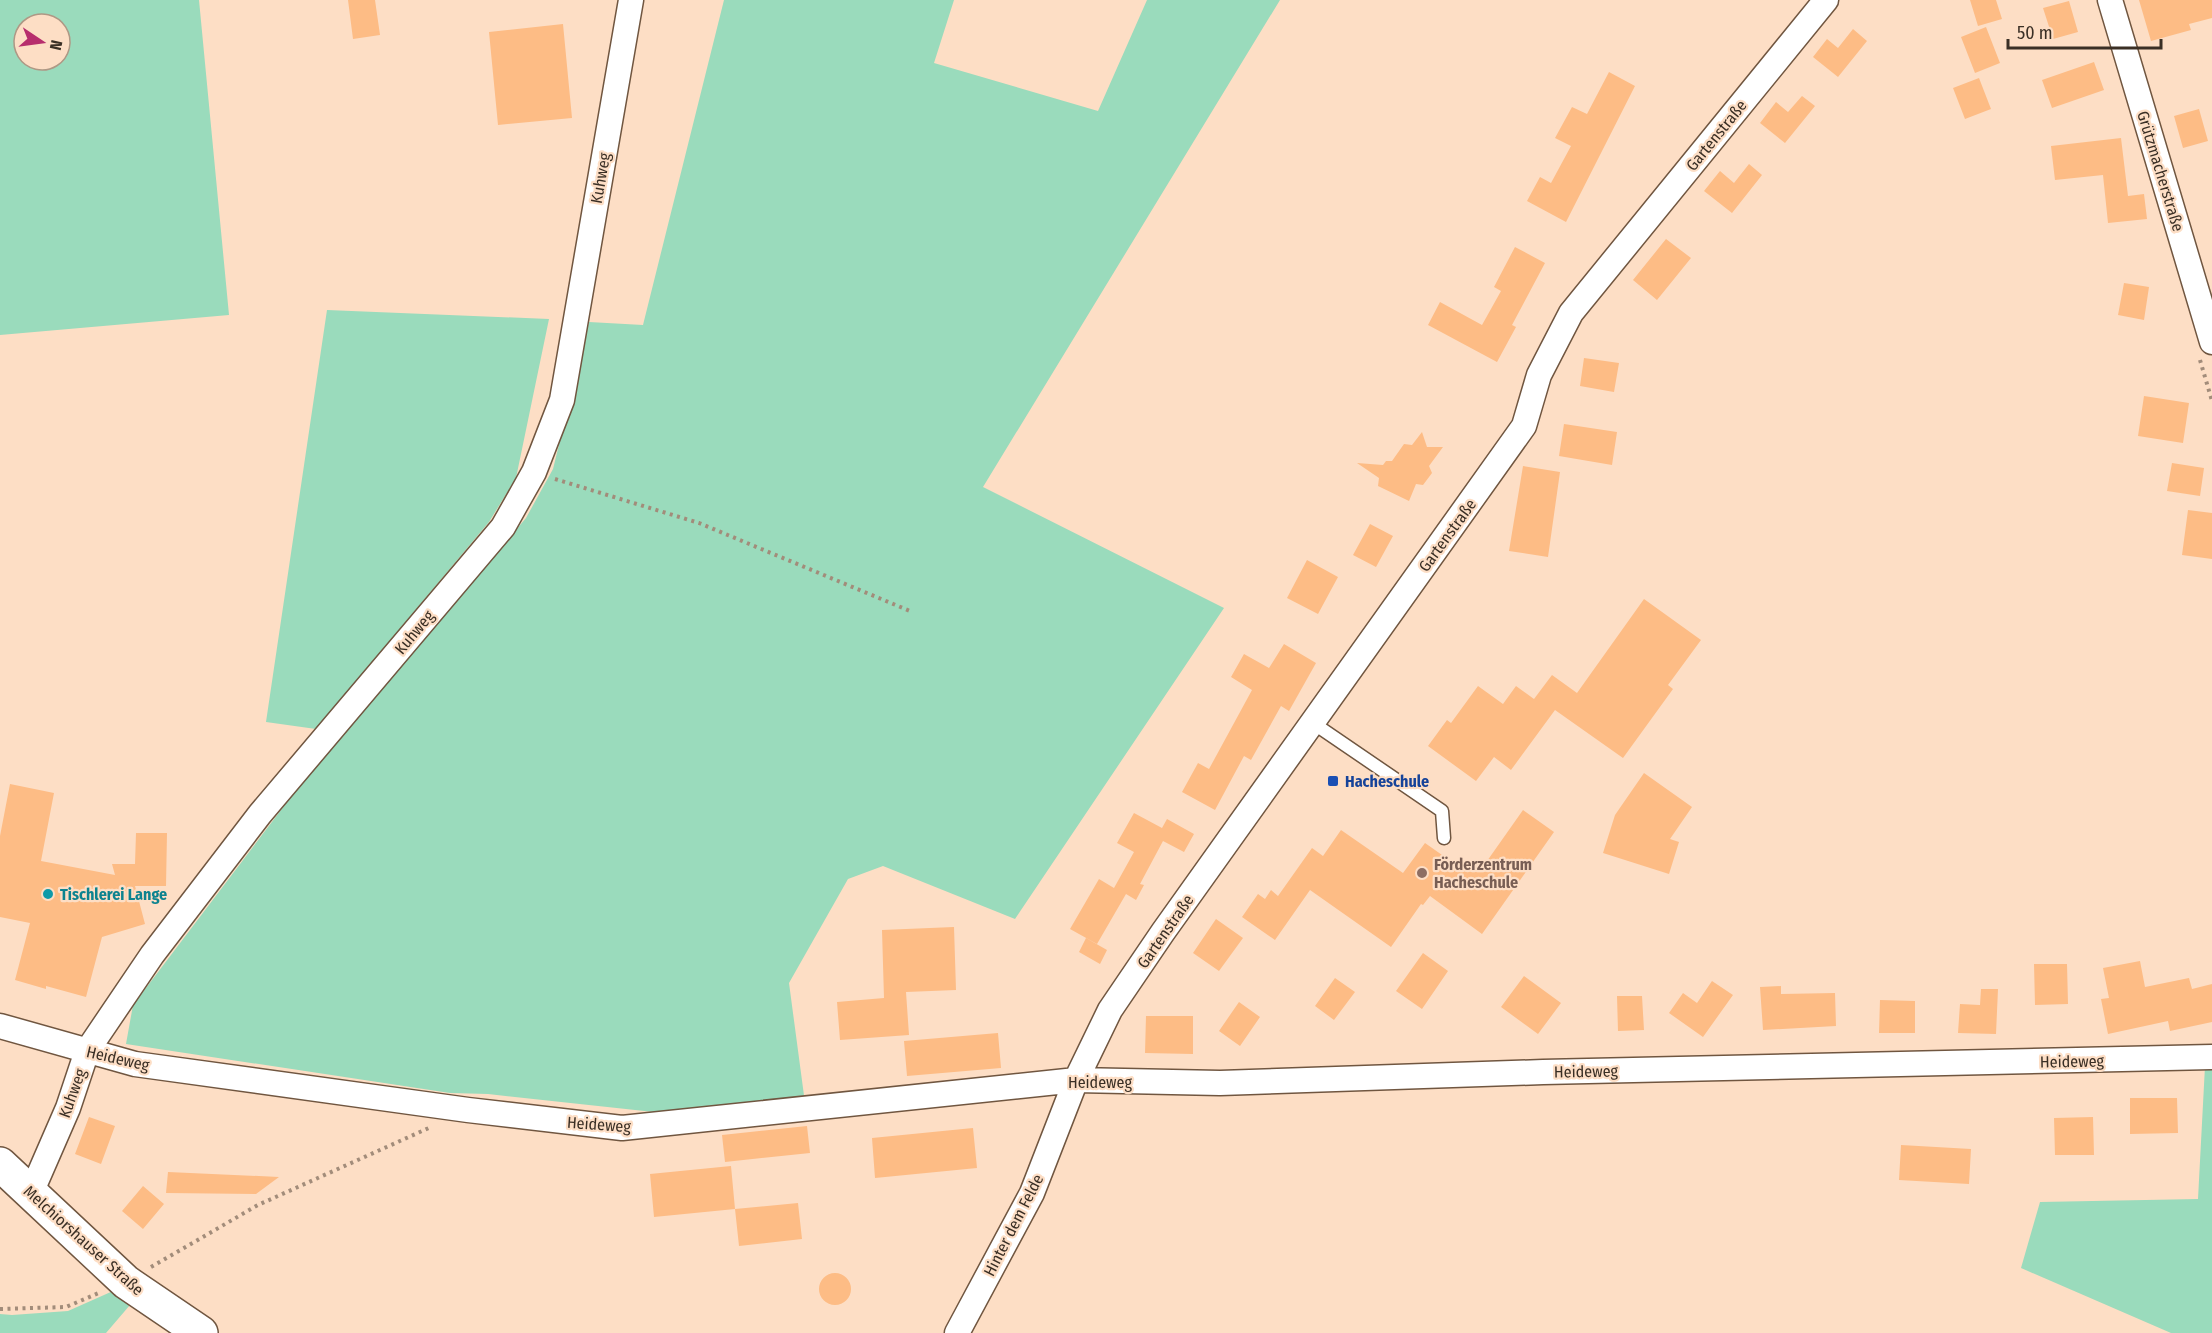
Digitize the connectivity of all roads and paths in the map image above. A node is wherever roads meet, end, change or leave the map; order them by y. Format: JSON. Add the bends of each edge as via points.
{"nodes":[{"id":1,"x":631,"y":0,"type":"edge"},
{"id":2,"x":1826,"y":0,"type":"edge"},
{"id":3,"x":2110,"y":0,"type":"edge"},
{"id":4,"x":2212,"y":342,"type":"edge"},
{"id":5,"x":534,"y":472,"type":"junction"},
{"id":6,"x":910,"y":611,"type":"dead end"},
{"id":7,"x":1313,"y":723,"type":"junction"},
{"id":8,"x":1444,"y":838,"type":"dead end"},
{"id":9,"x":0,"y":1026,"type":"edge"},
{"id":10,"x":87,"y":1051,"type":"junction"},
{"id":11,"x":2212,"y":1057,"type":"edge"},
{"id":12,"x":1076,"y":1080,"type":"junction"},
{"id":13,"x":468,"y":1110,"type":"junction"},
{"id":14,"x":0,"y":1164,"type":"edge"},
{"id":15,"x":31,"y":1193,"type":"junction"},
{"id":16,"x":126,"y":1282,"type":"junction"},
{"id":17,"x":0,"y":1309,"type":"edge"},
{"id":18,"x":201,"y":1333,"type":"edge"},
{"id":19,"x":957,"y":1333,"type":"edge"}],
"edges":[{"from":1,"to":5,"type":"street","name":"Kuhweg","via":[[562,400]]},
{"from":2,"to":7,"type":"street","name":"Gartenstraße","via":[[1571,313],[1539,375],[1524,426]]},
{"from":3,"to":4,"type":"street","name":"Grützmacherstraße"},
{"from":5,"to":6,"type":"path","via":[[699,523]]},
{"from":5,"to":10,"type":"street","name":"Kuhweg","via":[[503,527],[260,814],[152,955]]},
{"from":7,"to":8,"type":"lane","via":[[1442,811]]},
{"from":7,"to":12,"type":"street","name":"Gartenstraße","via":[[1110,1010]]},
{"from":9,"to":10,"type":"street","name":"Heideweg"},
{"from":10,"to":13,"type":"street","name":"Heideweg","via":[[135,1064]]},
{"from":10,"to":15,"type":"street","name":"Kuhweg","via":[[68,1108]]},
{"from":11,"to":12,"type":"street","name":"Heideweg","via":[[1220,1083]]},
{"from":12,"to":13,"type":"street","name":"Heideweg","via":[[621,1128]]},
{"from":12,"to":19,"type":"street","name":"Hinter dem Felde","via":[[1032,1192]]},
{"from":13,"to":16,"type":"path","via":[[258,1205]]},
{"from":14,"to":15,"type":"street","name":"Melchiorshauser Straße"},
{"from":15,"to":16,"type":"street","name":"Melchiorshauser Straße"},
{"from":16,"to":17,"type":"path","via":[[66,1307]]},
{"from":16,"to":18,"type":"street","name":"Melchiorshauser Straße"}]}
